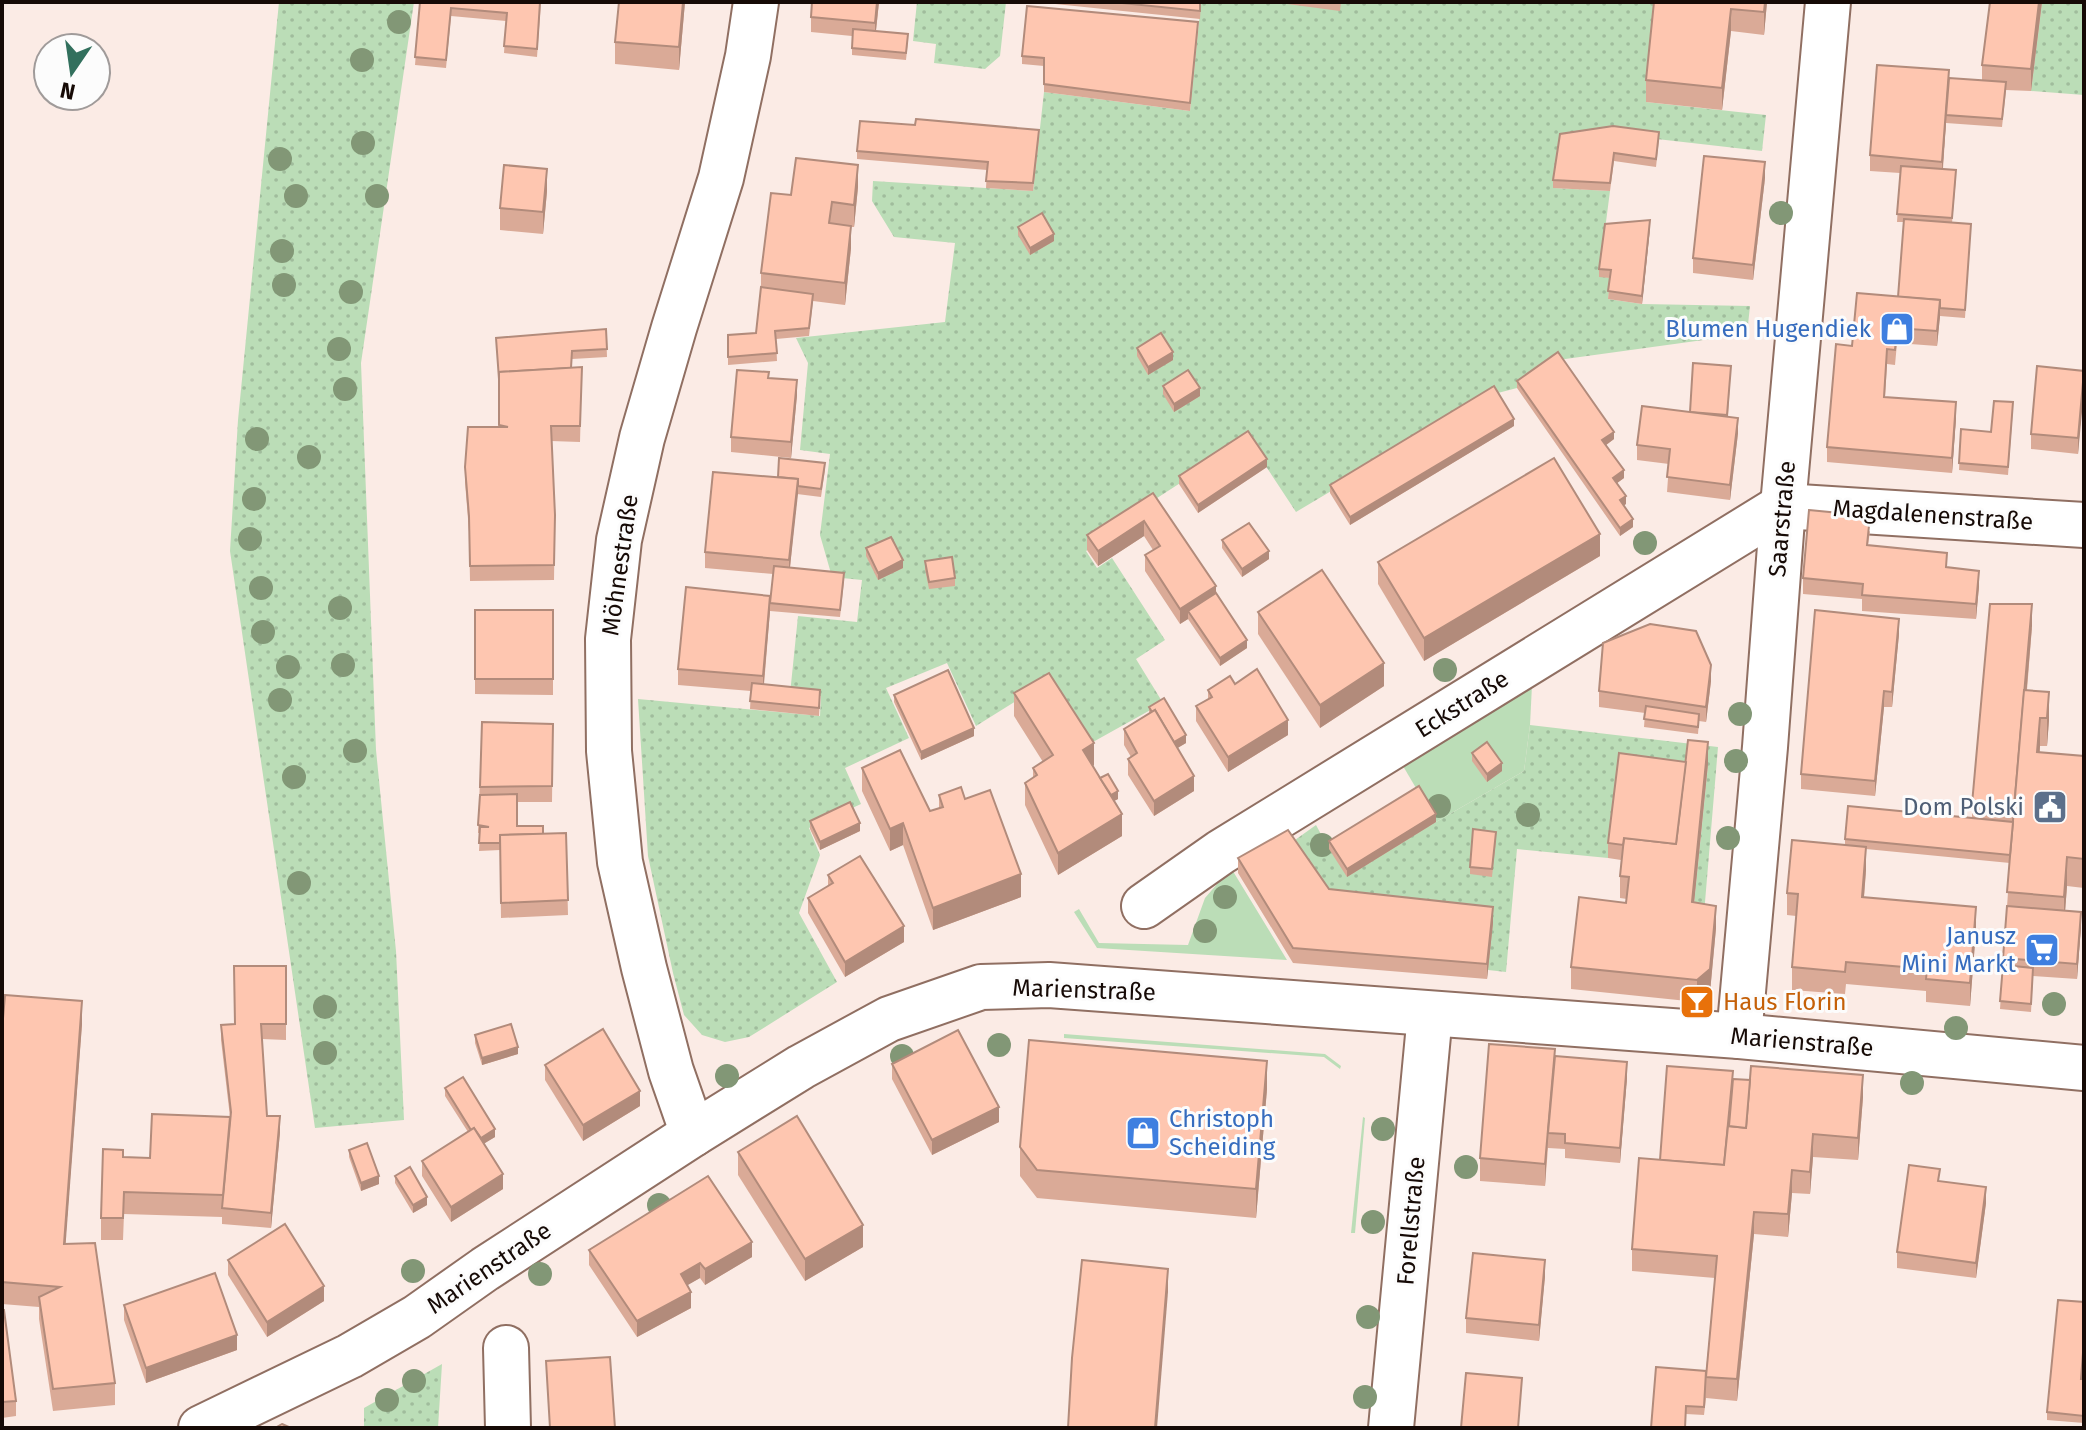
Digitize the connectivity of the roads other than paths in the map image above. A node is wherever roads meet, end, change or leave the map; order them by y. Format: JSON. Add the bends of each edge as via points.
{"nodes":[{"id":1,"x":756,"y":2,"type":"edge"},
{"id":2,"x":1828,"y":2,"type":"edge"},
{"id":3,"x":1783,"y":506,"type":"junction"},
{"id":4,"x":2084,"y":525,"type":"edge"},
{"id":5,"x":1144,"y":906,"type":"dead end"},
{"id":6,"x":1430,"y":1014,"type":"junction"},
{"id":7,"x":1739,"y":1036,"type":"junction"},
{"id":8,"x":2084,"y":1068,"type":"edge"},
{"id":9,"x":693,"y":1134,"type":"junction"},
{"id":10,"x":506,"y":1348,"type":"dead end"},
{"id":11,"x":201,"y":1428,"type":"edge"},
{"id":12,"x":508,"y":1428,"type":"edge"},
{"id":13,"x":1391,"y":1428,"type":"edge"}],
"edges":[{"from":1,"to":9,"type":"street","name":"Möhnestraße","via":[[721,178],[642,438],[619,540],[608,639],[609,751],[620,862],[667,1056]]},
{"from":2,"to":3,"type":"street","name":"Saarstraße"},
{"from":3,"to":4,"type":"street","name":"Magdalenenstraße"},
{"from":3,"to":5,"type":"street","name":"Eckstraße","via":[[1221,852]]},
{"from":3,"to":7,"type":"street","name":"Saarstraße"},
{"from":6,"to":7,"type":"street","name":"Marienstraße"},
{"from":6,"to":9,"type":"street","name":"Marienstraße","via":[[1049,985],[981,987],[889,1019]]},
{"from":6,"to":13,"type":"street","name":"Forellstraße"},
{"from":7,"to":8,"type":"street","name":"Marienstraße"},
{"from":9,"to":11,"type":"street","name":"Marienstraße","via":[[417,1317],[350,1356]]},
{"from":10,"to":12,"type":"street"}]}
